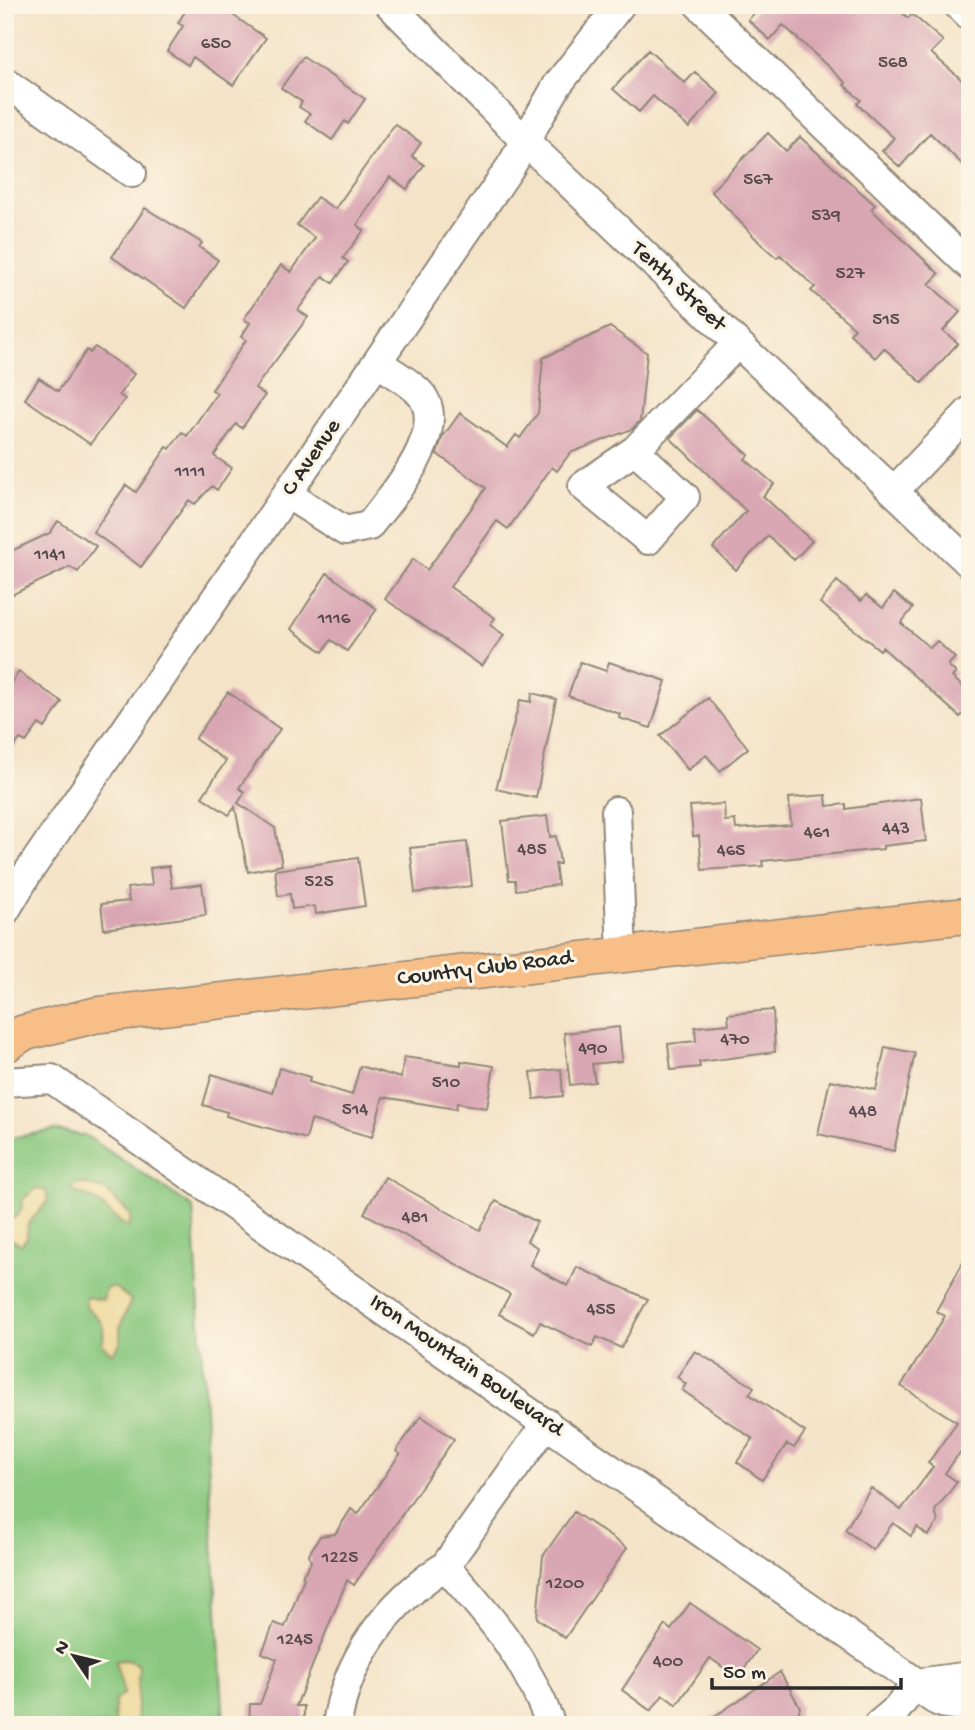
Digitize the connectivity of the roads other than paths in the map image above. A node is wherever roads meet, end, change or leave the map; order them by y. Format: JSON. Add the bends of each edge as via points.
{"nodes":[{"id":1,"x":390,"y":5,"type":"edge"},
{"id":2,"x":620,"y":5,"type":"edge"},
{"id":3,"x":699,"y":5,"type":"edge"},
{"id":4,"x":958,"y":5,"type":"edge"},
{"id":5,"x":970,"y":17,"type":"edge"},
{"id":6,"x":5,"y":82,"type":"edge"},
{"id":7,"x":525,"y":141,"type":"junction"},
{"id":8,"x":131,"y":173,"type":"dead end"},
{"id":9,"x":970,"y":266,"type":"edge"},
{"id":10,"x":738,"y":343,"type":"junction"},
{"id":11,"x":377,"y":362,"type":"junction"},
{"id":12,"x":970,"y":411,"type":"edge"},
{"id":13,"x":635,"y":450,"type":"junction"},
{"id":14,"x":894,"y":491,"type":"junction"},
{"id":15,"x":287,"y":494,"type":"junction"},
{"id":16,"x":970,"y":564,"type":"edge"},
{"id":17,"x":616,"y":811,"type":"dead end"},
{"id":18,"x":5,"y":911,"type":"edge"},
{"id":19,"x":970,"y":915,"type":"edge"},
{"id":20,"x":622,"y":953,"type":"junction"},
{"id":21,"x":5,"y":1045,"type":"edge"},
{"id":22,"x":5,"y":1082,"type":"edge"},
{"id":23,"x":548,"y":1423,"type":"junction"},
{"id":24,"x":445,"y":1566,"type":"junction"},
{"id":25,"x":970,"y":1676,"type":"edge"},
{"id":26,"x":917,"y":1683,"type":"junction"},
{"id":27,"x":970,"y":1705,"type":"edge"},
{"id":28,"x":337,"y":1725,"type":"edge"},
{"id":29,"x":551,"y":1725,"type":"edge"},
{"id":30,"x":878,"y":1725,"type":"edge"}],
"edges":[{"from":1,"to":7,"type":"street","name":"Tenth Street"},
{"from":2,"to":7,"type":"street","name":"C Avenue","via":[[558,84]]},
{"from":3,"to":9,"type":"street"},
{"from":4,"to":5,"type":"street"},
{"from":6,"to":8,"type":"street"},
{"from":7,"to":10,"type":"street","name":"Tenth Street"},
{"from":7,"to":11,"type":"street","name":"C Avenue"},
{"from":10,"to":13,"type":"street"},
{"from":10,"to":14,"type":"street","name":"Tenth Street"},
{"from":11,"to":15,"type":"street","name":"C Avenue"},
{"from":11,"to":15,"type":"street","via":[[419,393],[428,410],[423,452],[369,526],[345,531]]},
{"from":12,"to":14,"type":"street"},
{"from":13,"to":13,"type":"street","via":[[583,486],[648,540],[685,497]]},
{"from":14,"to":16,"type":"street","name":"Tenth Street"},
{"from":15,"to":18,"type":"street","name":"C Avenue"},
{"from":17,"to":20,"type":"street"},
{"from":19,"to":20,"type":"main road","name":"Country Club Road"},
{"from":20,"to":21,"type":"main road","name":"Country Club Road","via":[[96,1015],[23,1033]]},
{"from":22,"to":23,"type":"street","name":"Iron Mountain Boulevard","via":[[52,1079]]},
{"from":23,"to":24,"type":"street"},
{"from":23,"to":26,"type":"street","name":"Iron Mountain Boulevard"},
{"from":24,"to":28,"type":"street","via":[[400,1600],[374,1634],[355,1667]]},
{"from":24,"to":29,"type":"street","via":[[503,1631],[528,1672]]},
{"from":25,"to":26,"type":"street"},
{"from":26,"to":27,"type":"street","name":"Iron Mountain Boulevard","via":[[938,1703]]},
{"from":26,"to":30,"type":"street"}]}
